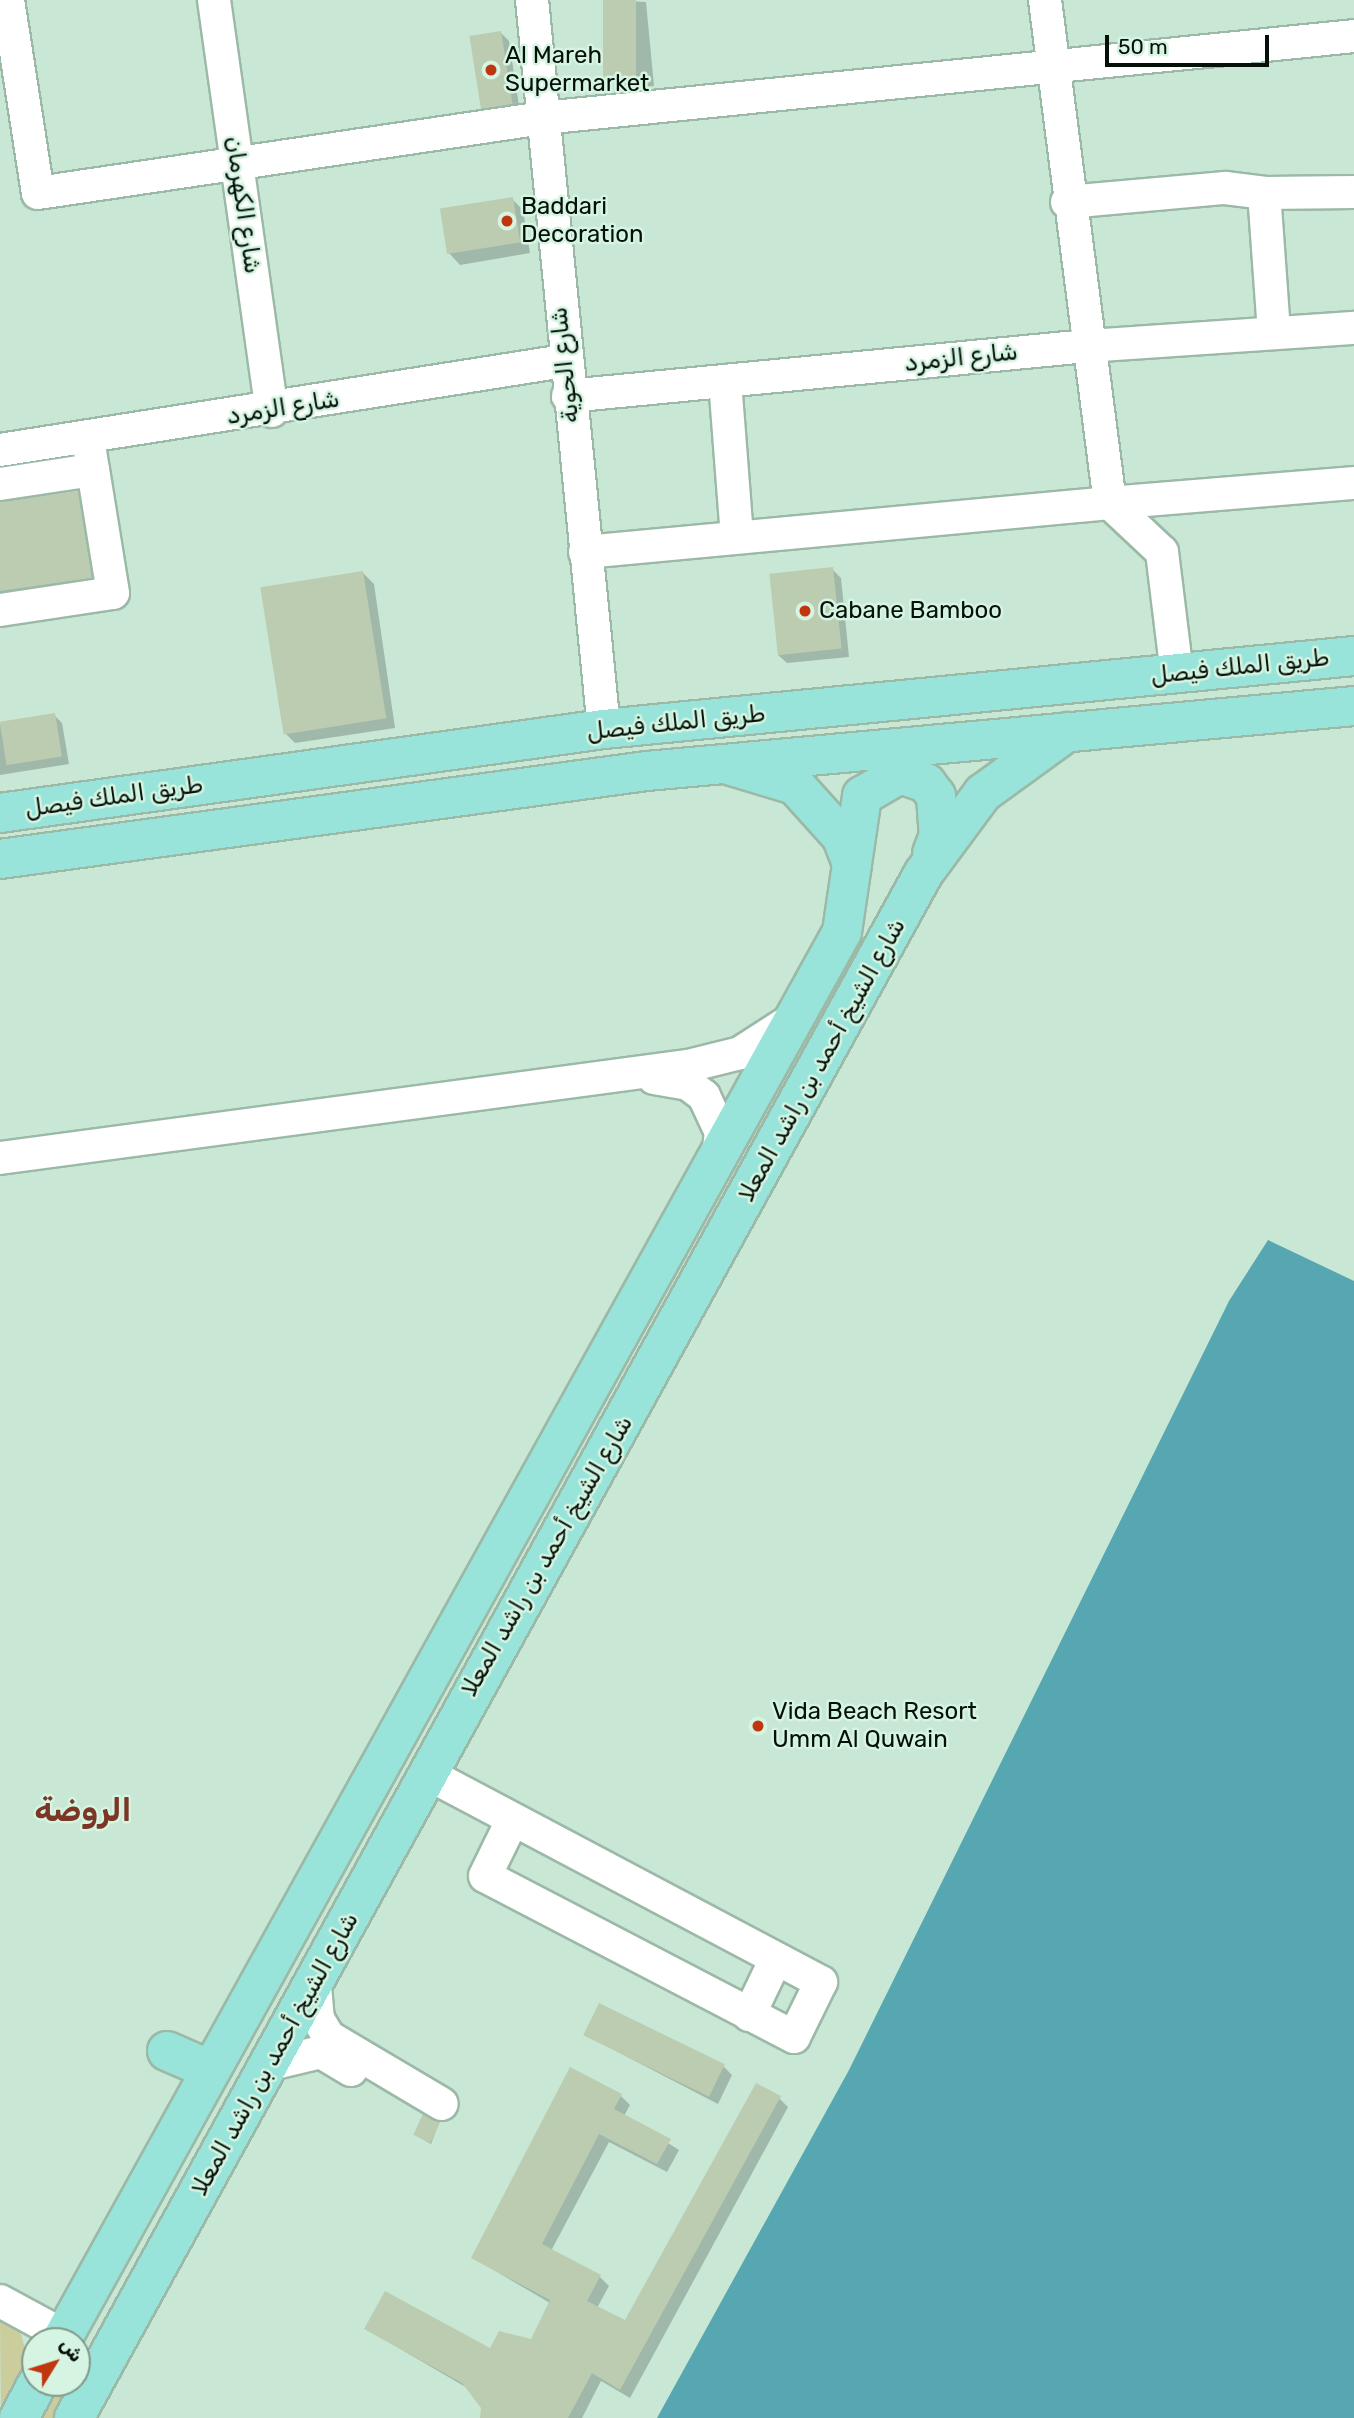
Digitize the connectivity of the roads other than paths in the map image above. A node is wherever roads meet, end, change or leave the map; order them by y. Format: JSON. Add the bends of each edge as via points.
{"nodes":[{"id":1,"x":8,"y":0,"type":"edge"},
{"id":2,"x":214,"y":0,"type":"edge"},
{"id":3,"x":532,"y":0,"type":"edge"},
{"id":4,"x":1045,"y":0,"type":"edge"},
{"id":5,"x":1354,"y":36,"type":"edge"},
{"id":6,"x":1052,"y":66,"type":"junction"},
{"id":7,"x":543,"y":118,"type":"junction"},
{"id":8,"x":237,"y":162,"type":"junction"},
{"id":9,"x":1354,"y":192,"type":"edge"},
{"id":10,"x":1264,"y":193,"type":"junction"},
{"id":11,"x":1067,"y":202,"type":"junction"},
{"id":12,"x":1354,"y":328,"type":"edge"},
{"id":13,"x":1274,"y":332,"type":"junction"},
{"id":14,"x":1087,"y":345,"type":"junction"},
{"id":15,"x":564,"y":361,"type":"junction"},
{"id":16,"x":725,"y":381,"type":"junction"},
{"id":17,"x":568,"y":396,"type":"junction"},
{"id":18,"x":272,"y":411,"type":"junction"},
{"id":19,"x":88,"y":438,"type":"junction"},
{"id":20,"x":0,"y":450,"type":"edge"},
{"id":21,"x":93,"y":470,"type":"junction"},
{"id":22,"x":1354,"y":483,"type":"edge"},
{"id":23,"x":0,"y":484,"type":"edge"},
{"id":24,"x":1110,"y":503,"type":"junction"},
{"id":25,"x":737,"y":536,"type":"junction"},
{"id":26,"x":585,"y":551,"type":"junction"},
{"id":27,"x":0,"y":610,"type":"edge"},
{"id":28,"x":1354,"y":656,"type":"edge"},
{"id":29,"x":1177,"y":674,"type":"junction"},
{"id":30,"x":1354,"y":706,"type":"edge"},
{"id":31,"x":604,"y":729,"type":"junction"},
{"id":32,"x":1067,"y":732,"type":"junction"},
{"id":33,"x":725,"y":764,"type":"junction"},
{"id":34,"x":0,"y":813,"type":"edge"},
{"id":35,"x":0,"y":859,"type":"edge"},
{"id":36,"x":852,"y":864,"type":"junction"},
{"id":37,"x":923,"y":874,"type":"junction"},
{"id":38,"x":797,"y":1016,"type":"junction"},
{"id":39,"x":624,"y":1077,"type":"junction"},
{"id":40,"x":0,"y":1158,"type":"edge"},
{"id":41,"x":718,"y":1158,"type":"junction"},
{"id":42,"x":426,"y":1773,"type":"junction"},
{"id":43,"x":512,"y":1821,"type":"junction"},
{"id":44,"x":776,"y":1959,"type":"junction"},
{"id":45,"x":315,"y":1986,"type":"junction"},
{"id":46,"x":749,"y":2015,"type":"junction"},
{"id":47,"x":167,"y":2051,"type":"dead end"},
{"id":48,"x":271,"y":2064,"type":"junction"},
{"id":49,"x":210,"y":2070,"type":"junction"},
{"id":50,"x":0,"y":2301,"type":"edge"},
{"id":51,"x":44,"y":2327,"type":"edge"},
{"id":52,"x":68,"y":2327,"type":"edge"},
{"id":53,"x":30,"y":2397,"type":"edge"},
{"id":54,"x":19,"y":2418,"type":"edge"},
{"id":55,"x":74,"y":2418,"type":"edge"}],
"edges":[{"from":1,"to":8,"type":"street","via":[[38,193]]},
{"from":2,"to":8,"type":"street","name":"شارع الكهرمان"},
{"from":3,"to":7,"type":"street","name":"شارع الحوية"},
{"from":4,"to":6,"type":"street"},
{"from":5,"to":6,"type":"street"},
{"from":6,"to":7,"type":"street"},
{"from":6,"to":11,"type":"street"},
{"from":7,"to":8,"type":"street"},
{"from":7,"to":15,"type":"street","name":"شارع الحوية"},
{"from":8,"to":18,"type":"street","name":"شارع الكهرمان"},
{"from":9,"to":10,"type":"street"},
{"from":10,"to":11,"type":"street","via":[[1225,188]]},
{"from":10,"to":13,"type":"street"},
{"from":11,"to":14,"type":"street"},
{"from":12,"to":13,"type":"street","name":"شارع الزمرد"},
{"from":13,"to":14,"type":"street","name":"شارع الزمرد"},
{"from":14,"to":16,"type":"street","name":"شارع الزمرد"},
{"from":14,"to":24,"type":"street","via":[[1099,382]]},
{"from":15,"to":17,"type":"street","name":"شارع الحوية"},
{"from":15,"to":18,"type":"street","name":"شارع الزمرد"},
{"from":16,"to":17,"type":"street","name":"شارع الزمرد"},
{"from":16,"to":25,"type":"street"},
{"from":17,"to":26,"type":"street","name":"شارع الحوية"},
{"from":18,"to":19,"type":"street","name":"شارع الزمرد"},
{"from":19,"to":20,"type":"street","name":"شارع الزمرد"},
{"from":19,"to":21,"type":"street"},
{"from":21,"to":23,"type":"street"},
{"from":21,"to":27,"type":"street","via":[[113,593]]},
{"from":22,"to":24,"type":"street"},
{"from":24,"to":25,"type":"street"},
{"from":24,"to":29,"type":"street","via":[[1162,552]]},
{"from":25,"to":26,"type":"street"},
{"from":26,"to":31,"type":"street","name":"شارع الحوية"},
{"from":28,"to":29,"type":"main road","name":"طريق الملك فيصل"},
{"from":29,"to":31,"type":"main road","name":"طريق الملك فيصل"},
{"from":30,"to":32,"type":"main road","name":"طريق الملك فيصل"},
{"from":31,"to":34,"type":"main road","name":"طريق الملك فيصل"},
{"from":32,"to":33,"type":"main road","name":"طريق الملك فيصل"},
{"from":32,"to":37,"type":"main road","name":"شارع الشيخ أحمد بن راشد المعلا","via":[[983,793]]},
{"from":33,"to":35,"type":"main road","name":"طريق الملك فيصل"},
{"from":33,"to":36,"type":"main road","via":[[795,785],[841,836]]},
{"from":36,"to":37,"type":"main road","name":"شارع الشيخ أحمد بن راشد المعلا","via":[[862,796],[901,774],[926,783],[941,811]]},
{"from":36,"to":38,"type":"main road","name":"شارع الشيخ أحمد بن راشد المعلا","via":[[842,932]]},
{"from":37,"to":42,"type":"main road","name":"شارع الشيخ أحمد بن راشد المعلا"},
{"from":38,"to":39,"type":"street","via":[[740,1053]]},
{"from":38,"to":41,"type":"main road","name":"شارع الشيخ أحمد بن راشد المعلا"},
{"from":39,"to":40,"type":"street"},
{"from":39,"to":41,"type":"street","via":[[668,1078],[704,1096],[721,1132]]},
{"from":41,"to":49,"type":"main road","name":"شارع الشيخ أحمد بن راشد المعلا"},
{"from":42,"to":43,"type":"street"},
{"from":42,"to":45,"type":"main road","name":"شارع الشيخ أحمد بن راشد المعلا"},
{"from":43,"to":44,"type":"street"},
{"from":43,"to":46,"type":"street","via":[[485,1876]]},
{"from":44,"to":46,"type":"street"},
{"from":44,"to":46,"type":"street","via":[[821,1982],[811,2004],[794,2037]]},
{"from":45,"to":48,"type":"main road","name":"شارع الشيخ أحمد بن راشد المعلا"},
{"from":45,"to":48,"type":"street","via":[[318,2019],[330,2037],[437,2112],[321,2052]]},
{"from":47,"to":49,"type":"main road"},
{"from":48,"to":55,"type":"main road","name":"شارع الشيخ أحمد بن راشد المعلا"},
{"from":49,"to":52,"type":"main road","name":"شارع الشيخ أحمد بن راشد المعلا"},
{"from":50,"to":51,"type":"street"},
{"from":53,"to":54,"type":"main road"}]}
